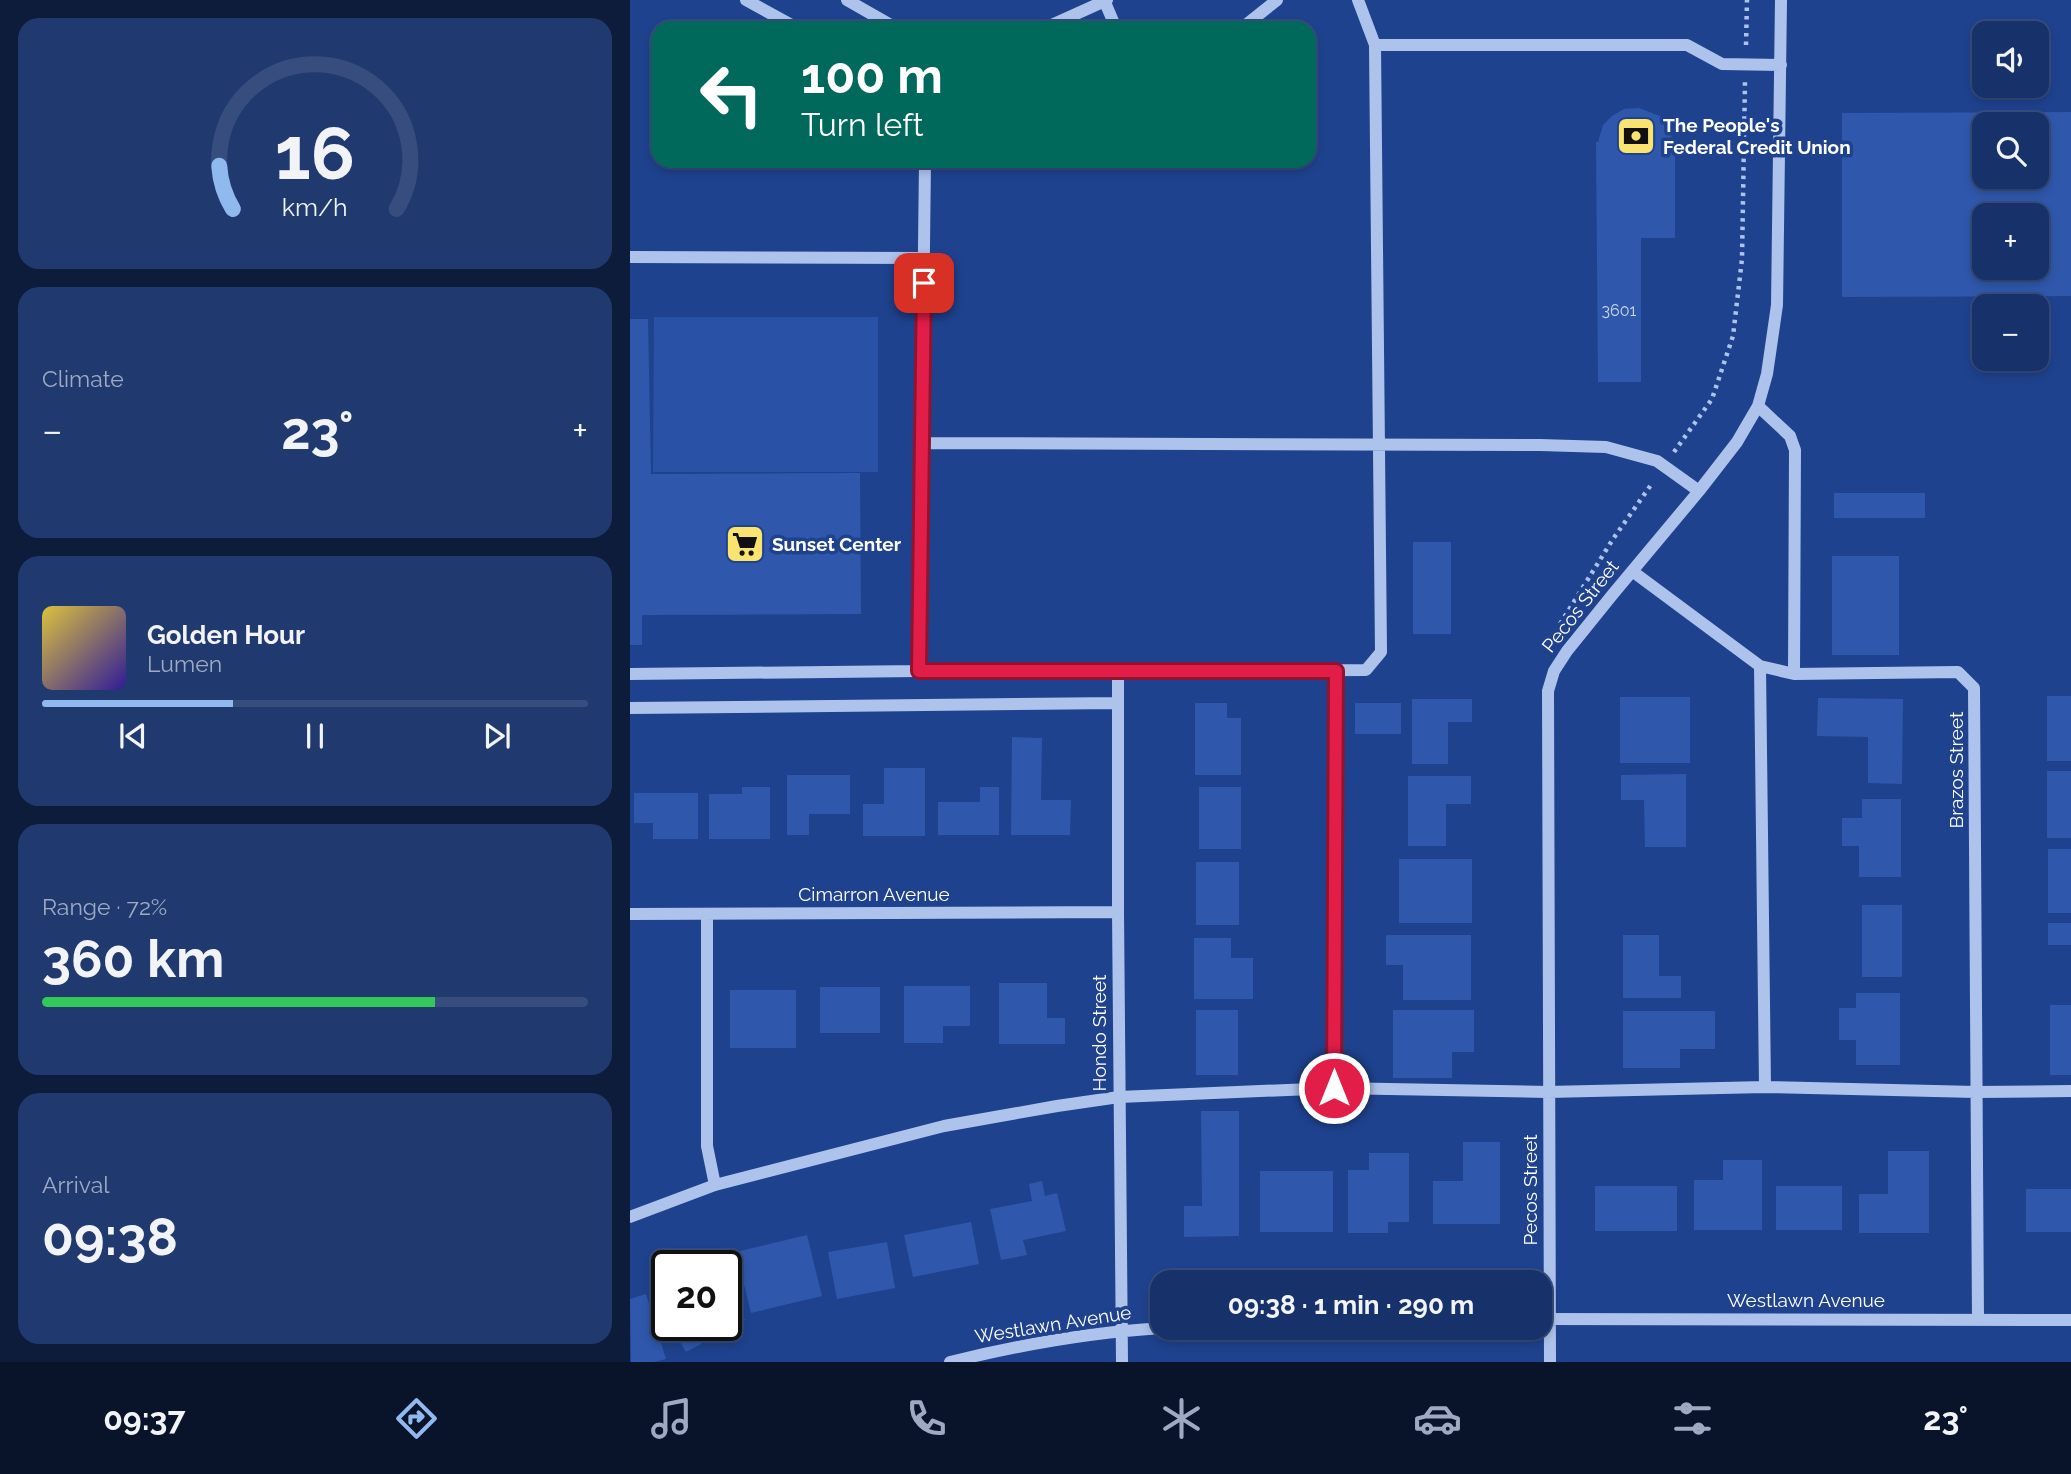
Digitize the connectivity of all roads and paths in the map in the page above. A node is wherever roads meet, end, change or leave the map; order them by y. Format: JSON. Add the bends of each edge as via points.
{"nodes":[{"id":1,"x":746,"y":0,"type":"edge"},
{"id":2,"x":847,"y":0,"type":"edge"},
{"id":3,"x":1105,"y":0,"type":"edge"},
{"id":4,"x":1277,"y":0,"type":"edge"},
{"id":5,"x":1358,"y":0,"type":"edge"},
{"id":6,"x":1747,"y":0,"type":"edge"},
{"id":7,"x":1781,"y":0,"type":"edge"},
{"id":8,"x":784,"y":21,"type":"edge"},
{"id":9,"x":884,"y":21,"type":"edge"},
{"id":10,"x":1060,"y":21,"type":"edge"},
{"id":11,"x":1113,"y":21,"type":"edge"},
{"id":12,"x":1251,"y":21,"type":"edge"},
{"id":13,"x":1376,"y":45,"type":"junction"},
{"id":14,"x":1745,"y":65,"type":"junction"},
{"id":15,"x":1781,"y":65,"type":"junction"},
{"id":16,"x":925,"y":168,"type":"edge"},
{"id":17,"x":630,"y":257,"type":"edge"},
{"id":18,"x":924,"y":258,"type":"junction"},
{"id":19,"x":1758,"y":406,"type":"junction"},
{"id":20,"x":922,"y":443,"type":"junction"},
{"id":21,"x":1379,"y":444,"type":"junction"},
{"id":22,"x":1664,"y":466,"type":"junction"},
{"id":23,"x":1699,"y":491,"type":"junction"},
{"id":24,"x":1632,"y":571,"type":"junction"},
{"id":25,"x":1558,"y":629,"type":"dead end"},
{"id":26,"x":1760,"y":666,"type":"junction"},
{"id":27,"x":919,"y":671,"type":"junction"},
{"id":28,"x":1118,"y":671,"type":"junction"},
{"id":29,"x":1336,"y":671,"type":"junction"},
{"id":30,"x":630,"y":674,"type":"edge"},
{"id":31,"x":1794,"y":674,"type":"junction"},
{"id":32,"x":1118,"y":703,"type":"junction"},
{"id":33,"x":630,"y":708,"type":"edge"},
{"id":34,"x":1118,"y":912,"type":"junction"},
{"id":35,"x":630,"y":914,"type":"edge"},
{"id":36,"x":707,"y":914,"type":"junction"},
{"id":37,"x":1765,"y":1087,"type":"junction"},
{"id":38,"x":1334,"y":1088,"type":"junction"},
{"id":39,"x":2071,"y":1091,"type":"edge"},
{"id":40,"x":1548,"y":1093,"type":"junction"},
{"id":41,"x":1976,"y":1093,"type":"junction"},
{"id":42,"x":1119,"y":1097,"type":"junction"},
{"id":43,"x":715,"y":1185,"type":"junction"},
{"id":44,"x":630,"y":1217,"type":"edge"},
{"id":45,"x":1546,"y":1270,"type":"edge"},
{"id":46,"x":1552,"y":1319,"type":"edge"},
{"id":47,"x":1978,"y":1320,"type":"junction"},
{"id":48,"x":2071,"y":1320,"type":"edge"},
{"id":49,"x":1150,"y":1329,"type":"edge"},
{"id":50,"x":1121,"y":1330,"type":"junction"},
{"id":51,"x":1547,"y":1340,"type":"edge"},
{"id":52,"x":950,"y":1362,"type":"edge"},
{"id":53,"x":1122,"y":1362,"type":"edge"},
{"id":54,"x":1550,"y":1362,"type":"edge"}],
"edges":[{"from":1,"to":8,"type":"street"},
{"from":2,"to":9,"type":"street"},
{"from":3,"to":10,"type":"street"},
{"from":3,"to":11,"type":"street"},
{"from":4,"to":12,"type":"street"},
{"from":5,"to":13,"type":"street"},
{"from":6,"to":14,"type":"path"},
{"from":7,"to":15,"type":"street","name":"Pecos Street"},
{"from":13,"to":14,"type":"street","via":[[1687,45],[1722,64]]},
{"from":13,"to":21,"type":"street"},
{"from":14,"to":15,"type":"street"},
{"from":14,"to":22,"type":"path","via":[[1742,259],[1733,336],[1712,399]]},
{"from":15,"to":19,"type":"street","name":"Pecos Street","via":[[1777,306]]},
{"from":16,"to":18,"type":"street"},
{"from":17,"to":18,"type":"street"},
{"from":18,"to":20,"type":"street"},
{"from":19,"to":23,"type":"street","name":"Pecos Street"},
{"from":19,"to":31,"type":"street","via":[[1790,436],[1795,450]]},
{"from":20,"to":21,"type":"street"},
{"from":20,"to":27,"type":"street"},
{"from":21,"to":22,"type":"street","via":[[1606,447]]},
{"from":21,"to":29,"type":"street","via":[[1381,652],[1366,670]]},
{"from":22,"to":23,"type":"street"},
{"from":22,"to":25,"type":"path"},
{"from":23,"to":24,"type":"street","name":"Pecos Street"},
{"from":24,"to":26,"type":"street"},
{"from":24,"to":40,"type":"street","name":"Pecos Street","via":[[1554,671],[1548,691]]},
{"from":26,"to":31,"type":"street","name":"Brazos Street"},
{"from":26,"to":37,"type":"street"},
{"from":27,"to":28,"type":"street"},
{"from":27,"to":30,"type":"street"},
{"from":28,"to":29,"type":"street"},
{"from":28,"to":32,"type":"street","name":"Hondo Street"},
{"from":29,"to":38,"type":"street"},
{"from":31,"to":41,"type":"street","name":"Brazos Street","via":[[1958,672],[1975,688]]},
{"from":32,"to":33,"type":"street"},
{"from":32,"to":34,"type":"street","name":"Hondo Street"},
{"from":34,"to":36,"type":"street","name":"Cimarron Avenue"},
{"from":34,"to":42,"type":"street","name":"Hondo Street"},
{"from":35,"to":36,"type":"street","name":"Cimarron Avenue"},
{"from":36,"to":43,"type":"street","via":[[707,1146]]},
{"from":37,"to":40,"type":"street"},
{"from":37,"to":41,"type":"street"},
{"from":38,"to":40,"type":"street"},
{"from":38,"to":42,"type":"street"},
{"from":39,"to":41,"type":"street"},
{"from":40,"to":45,"type":"street","name":"Pecos Street"},
{"from":41,"to":47,"type":"street","name":"Brazos Street"},
{"from":42,"to":43,"type":"street","via":[[944,1126]]},
{"from":42,"to":50,"type":"street","name":"Hondo Street"},
{"from":43,"to":44,"type":"street"},
{"from":46,"to":47,"type":"street","name":"Westlawn Avenue"},
{"from":47,"to":48,"type":"street","name":"Westlawn Avenue"},
{"from":49,"to":50,"type":"street","name":"Westlawn Avenue"},
{"from":50,"to":52,"type":"street","name":"Westlawn Avenue"},
{"from":50,"to":53,"type":"street","name":"Hondo Street"},
{"from":51,"to":54,"type":"street","name":"Pecos Street"}]}
